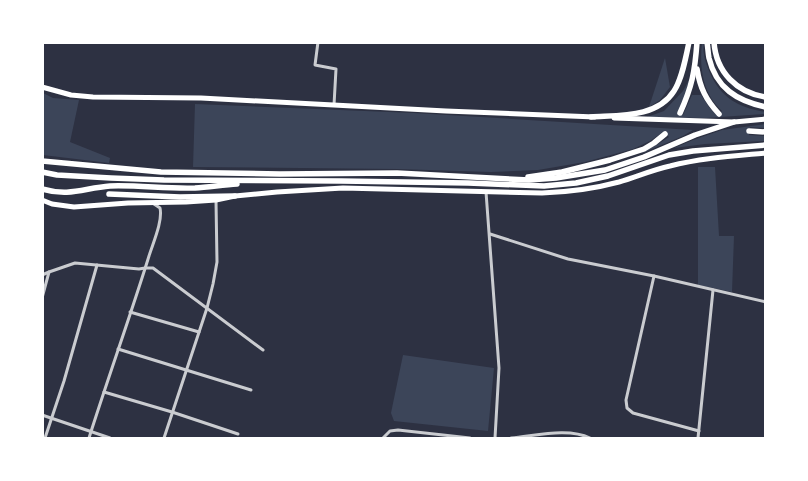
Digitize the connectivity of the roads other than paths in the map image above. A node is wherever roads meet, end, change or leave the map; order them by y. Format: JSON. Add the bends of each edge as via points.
{"nodes":[{"id":1,"x":318,"y":42,"type":"edge"},
{"id":2,"x":689,"y":42,"type":"edge"},
{"id":3,"x":697,"y":42,"type":"edge"},
{"id":4,"x":707,"y":42,"type":"edge"},
{"id":5,"x":714,"y":42,"type":"edge"},
{"id":6,"x":696,"y":54,"type":"junction"},
{"id":7,"x":42,"y":88,"type":"edge"},
{"id":8,"x":766,"y":96,"type":"edge"},
{"id":9,"x":334,"y":105,"type":"junction"},
{"id":10,"x":766,"y":107,"type":"edge"},
{"id":11,"x":680,"y":113,"type":"dead end"},
{"id":12,"x":719,"y":114,"type":"dead end"},
{"id":13,"x":591,"y":117,"type":"junction"},
{"id":14,"x":766,"y":119,"type":"edge"},
{"id":15,"x":734,"y":122,"type":"junction"},
{"id":16,"x":750,"y":131,"type":"dead end"},
{"id":17,"x":766,"y":132,"type":"edge"},
{"id":18,"x":665,"y":134,"type":"dead end"},
{"id":19,"x":766,"y":145,"type":"edge"},
{"id":20,"x":766,"y":153,"type":"edge"},
{"id":21,"x":42,"y":161,"type":"edge"},
{"id":22,"x":42,"y":172,"type":"edge"},
{"id":23,"x":502,"y":178,"type":"junction"},
{"id":24,"x":281,"y":181,"type":"junction"},
{"id":25,"x":42,"y":189,"type":"edge"},
{"id":26,"x":486,"y":192,"type":"junction"},
{"id":27,"x":109,"y":194,"type":"dead end"},
{"id":28,"x":235,"y":196,"type":"junction"},
{"id":29,"x":42,"y":200,"type":"edge"},
{"id":30,"x":216,"y":200,"type":"junction"},
{"id":31,"x":149,"y":203,"type":"junction"},
{"id":32,"x":490,"y":234,"type":"junction"},
{"id":33,"x":97,"y":265,"type":"junction"},
{"id":34,"x":145,"y":268,"type":"junction"},
{"id":35,"x":49,"y":272,"type":"junction"},
{"id":36,"x":42,"y":275,"type":"edge"},
{"id":37,"x":654,"y":276,"type":"junction"},
{"id":38,"x":713,"y":290,"type":"junction"},
{"id":39,"x":42,"y":298,"type":"edge"},
{"id":40,"x":766,"y":302,"type":"edge"},
{"id":41,"x":207,"y":308,"type":"junction"},
{"id":42,"x":130,"y":312,"type":"junction"},
{"id":43,"x":199,"y":332,"type":"junction"},
{"id":44,"x":118,"y":349,"type":"junction"},
{"id":45,"x":263,"y":350,"type":"dead end"},
{"id":46,"x":186,"y":370,"type":"junction"},
{"id":47,"x":251,"y":390,"type":"dead end"},
{"id":48,"x":104,"y":392,"type":"junction"},
{"id":49,"x":172,"y":412,"type":"junction"},
{"id":50,"x":42,"y":415,"type":"edge"},
{"id":51,"x":51,"y":418,"type":"junction"},
{"id":52,"x":699,"y":431,"type":"junction"},
{"id":53,"x":90,"y":432,"type":"junction"},
{"id":54,"x":238,"y":434,"type":"dead end"},
{"id":55,"x":584,"y":437,"type":"edge"},
{"id":56,"x":44,"y":438,"type":"edge"},
{"id":57,"x":88,"y":438,"type":"edge"},
{"id":58,"x":110,"y":438,"type":"edge"},
{"id":59,"x":164,"y":438,"type":"edge"},
{"id":60,"x":383,"y":438,"type":"edge"},
{"id":61,"x":455,"y":438,"type":"edge"},
{"id":62,"x":470,"y":438,"type":"edge"},
{"id":63,"x":495,"y":438,"type":"edge"},
{"id":64,"x":511,"y":438,"type":"edge"},
{"id":65,"x":590,"y":438,"type":"edge"},
{"id":66,"x":698,"y":438,"type":"edge"}],
"edges":[{"from":1,"to":9,"type":"street","via":[[315,65],[336,69]]},
{"from":2,"to":13,"type":"highway","via":[[679,82],[665,101],[639,113]]},
{"from":3,"to":6,"type":"highway"},
{"from":4,"to":10,"type":"highway","via":[[709,58],[719,81],[738,98]]},
{"from":5,"to":8,"type":"highway","via":[[718,62],[731,81],[746,92]]},
{"from":6,"to":11,"type":"highway","via":[[692,83]]},
{"from":6,"to":12,"type":"highway","via":[[702,88],[710,105]]},
{"from":7,"to":9,"type":"main road","via":[[93,97],[201,98]]},
{"from":9,"to":13,"type":"main road"},
{"from":13,"to":15,"type":"main road"},
{"from":14,"to":15,"type":"main road"},
{"from":15,"to":23,"type":"highway","via":[[605,170],[556,178]]},
{"from":16,"to":17,"type":"highway"},
{"from":18,"to":23,"type":"highway","via":[[644,149],[589,166]]},
{"from":19,"to":24,"type":"highway","via":[[669,155],[608,176],[544,186]]},
{"from":20,"to":26,"type":"main road","via":[[672,165],[577,191]]},
{"from":21,"to":23,"type":"highway","via":[[161,172],[397,173]]},
{"from":22,"to":24,"type":"highway","via":[[164,180]]},
{"from":24,"to":25,"type":"highway","via":[[194,188],[108,186],[71,193]]},
{"from":26,"to":28,"type":"main road","via":[[343,188]]},
{"from":26,"to":32,"type":"street"},
{"from":27,"to":28,"type":"highway"},
{"from":28,"to":30,"type":"main road"},
{"from":29,"to":31,"type":"main road","via":[[74,207]]},
{"from":30,"to":31,"type":"main road"},
{"from":30,"to":41,"type":"street","via":[[217,262]]},
{"from":31,"to":34,"type":"street","via":[[161,210]]},
{"from":32,"to":37,"type":"street","via":[[568,259]]},
{"from":32,"to":63,"type":"street","via":[[499,368]]},
{"from":33,"to":34,"type":"street"},
{"from":33,"to":35,"type":"street","via":[[75,264]]},
{"from":33,"to":51,"type":"street"},
{"from":34,"to":41,"type":"street","via":[[153,268]]},
{"from":34,"to":42,"type":"street"},
{"from":35,"to":36,"type":"street"},
{"from":35,"to":39,"type":"street"},
{"from":37,"to":38,"type":"street"},
{"from":37,"to":52,"type":"street","via":[[626,400],[627,408],[633,414]]},
{"from":38,"to":40,"type":"street"},
{"from":38,"to":52,"type":"street"},
{"from":41,"to":43,"type":"street"},
{"from":41,"to":45,"type":"street"},
{"from":42,"to":43,"type":"street"},
{"from":42,"to":44,"type":"street"},
{"from":43,"to":46,"type":"street"},
{"from":44,"to":46,"type":"street"},
{"from":44,"to":48,"type":"street"},
{"from":46,"to":47,"type":"street"},
{"from":46,"to":49,"type":"street"},
{"from":48,"to":49,"type":"street"},
{"from":48,"to":53,"type":"street"},
{"from":49,"to":54,"type":"street"},
{"from":49,"to":59,"type":"street"},
{"from":50,"to":51,"type":"street"},
{"from":51,"to":53,"type":"street"},
{"from":51,"to":56,"type":"street"},
{"from":52,"to":66,"type":"street"},
{"from":53,"to":57,"type":"street"},
{"from":53,"to":58,"type":"street"},
{"from":55,"to":64,"type":"street","via":[[559,433]]},
{"from":55,"to":65,"type":"street"},
{"from":60,"to":61,"type":"street","via":[[390,431],[398,430]]},
{"from":61,"to":62,"type":"street"}]}
